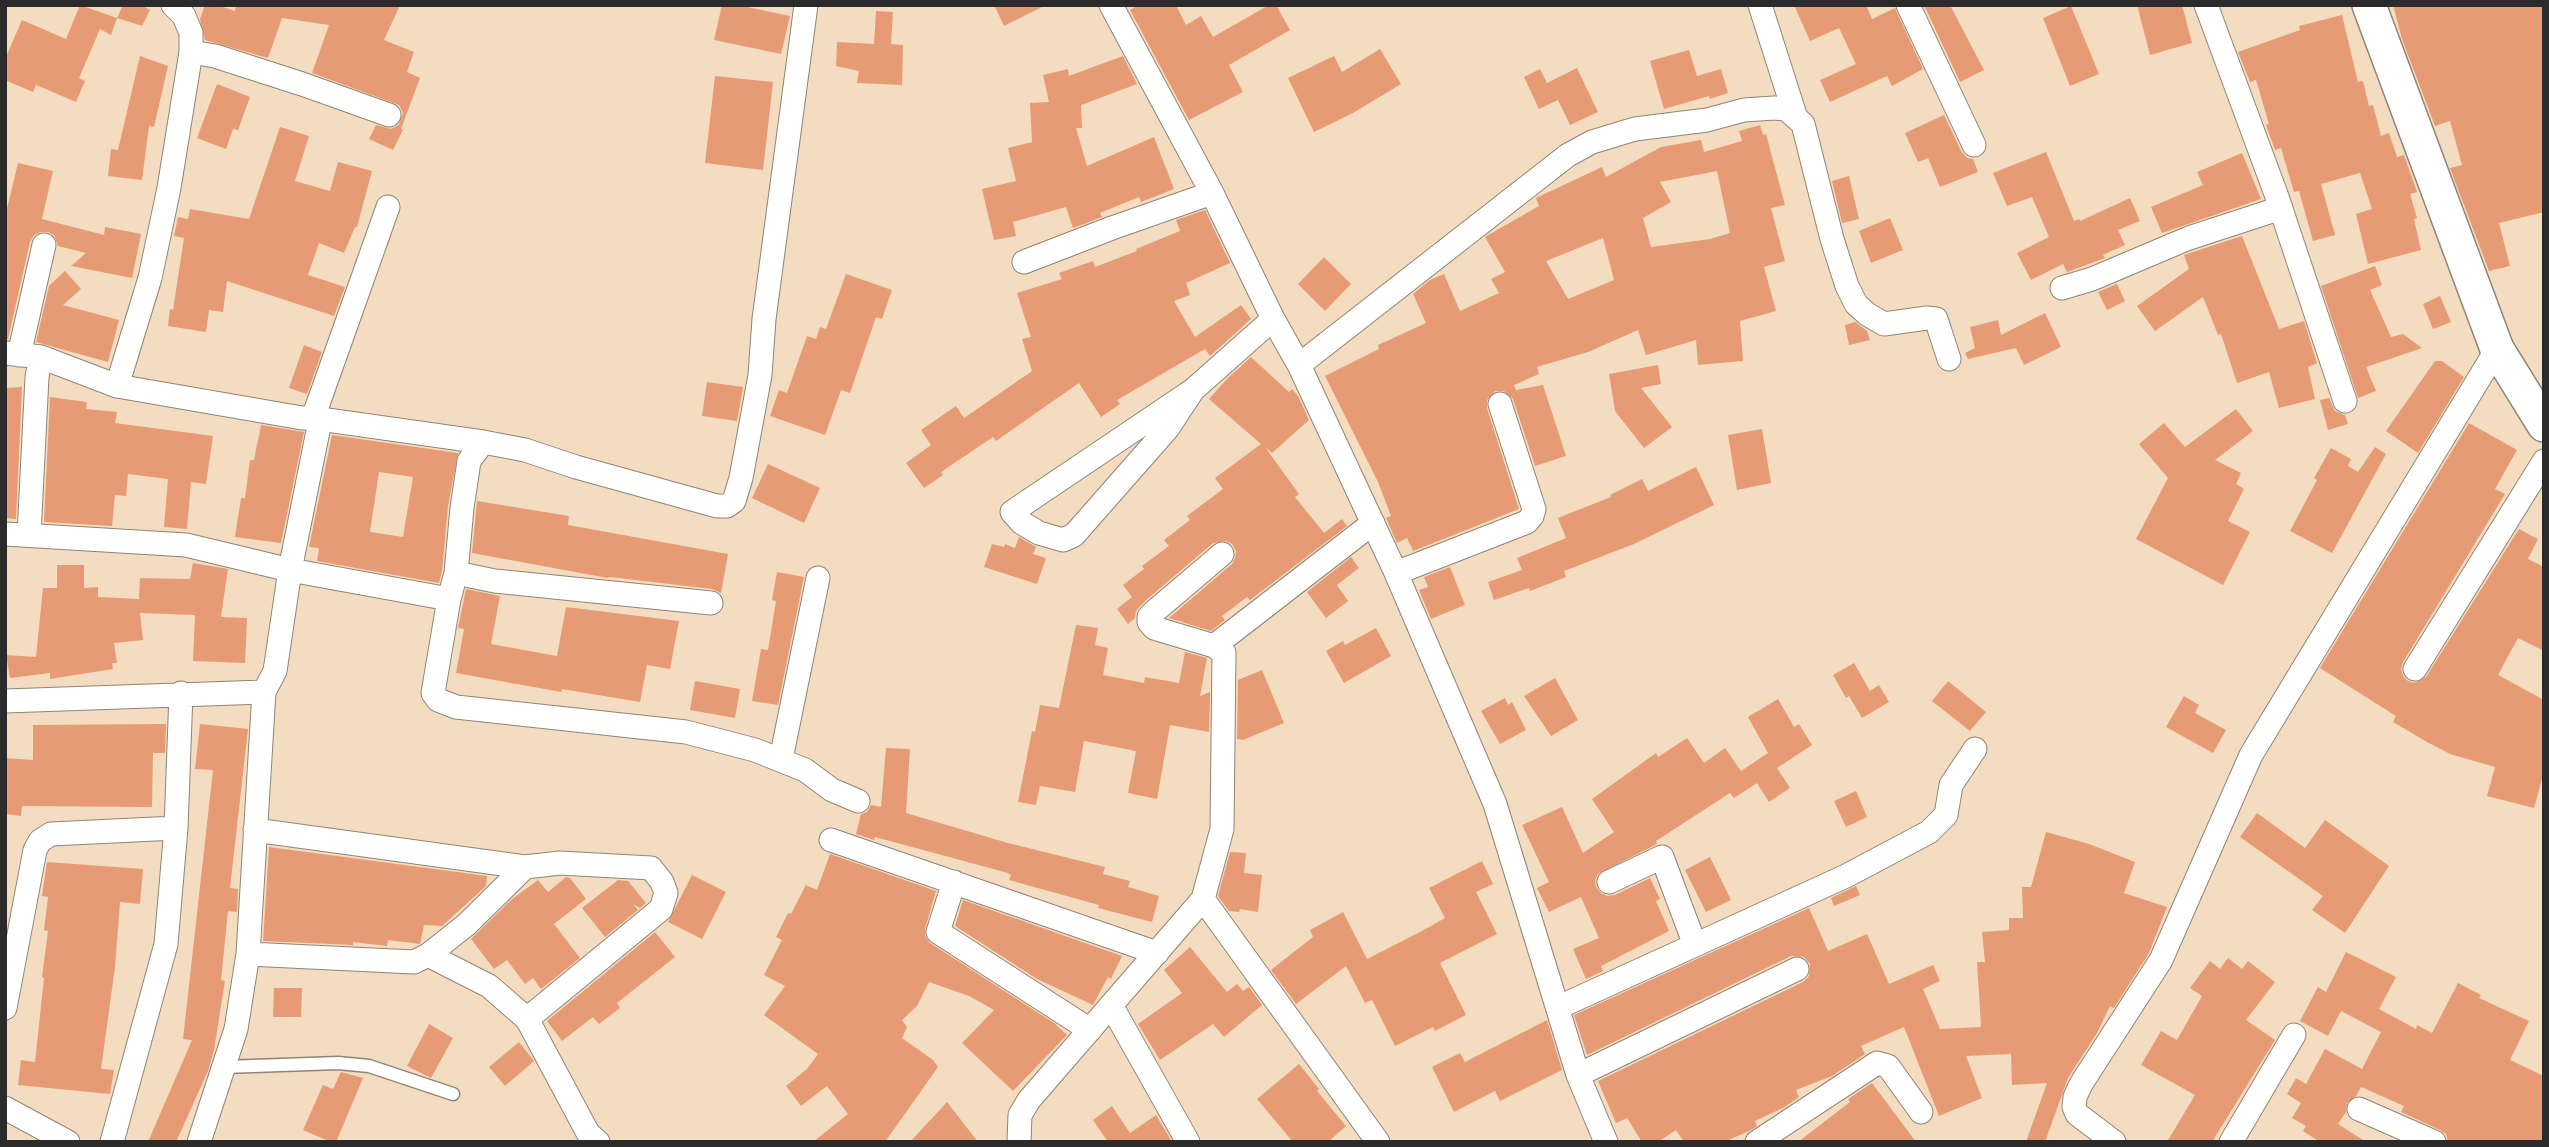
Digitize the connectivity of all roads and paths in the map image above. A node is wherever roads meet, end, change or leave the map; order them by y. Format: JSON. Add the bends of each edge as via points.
{"nodes":[{"id":1,"x":173,"y":5,"type":"edge"},
{"id":2,"x":806,"y":5,"type":"edge"},
{"id":3,"x":1111,"y":5,"type":"edge"},
{"id":4,"x":1760,"y":5,"type":"edge"},
{"id":5,"x":1908,"y":5,"type":"edge"},
{"id":6,"x":2206,"y":5,"type":"edge"},
{"id":7,"x":2369,"y":5,"type":"edge"},
{"id":8,"x":191,"y":52,"type":"junction"},
{"id":9,"x":389,"y":115,"type":"dead end"},
{"id":10,"x":1795,"y":115,"type":"junction"},
{"id":11,"x":1974,"y":145,"type":"dead end"},
{"id":12,"x":1212,"y":193,"type":"junction"},
{"id":13,"x":388,"y":207,"type":"dead end"},
{"id":14,"x":2281,"y":208,"type":"junction"},
{"id":15,"x":44,"y":245,"type":"dead end"},
{"id":16,"x":1024,"y":262,"type":"dead end"},
{"id":17,"x":2062,"y":288,"type":"dead end"},
{"id":18,"x":1273,"y":318,"type":"junction"},
{"id":19,"x":2497,"y":349,"type":"junction"},
{"id":20,"x":22,"y":355,"type":"edge"},
{"id":21,"x":1949,"y":359,"type":"dead end"},
{"id":22,"x":1299,"y":365,"type":"junction"},
{"id":23,"x":117,"y":386,"type":"junction"},
{"id":24,"x":1193,"y":390,"type":"junction"},
{"id":25,"x":2345,"y":401,"type":"dead end"},
{"id":26,"x":1500,"y":404,"type":"dead end"},
{"id":27,"x":2539,"y":407,"type":"edge"},
{"id":28,"x":313,"y":418,"type":"junction"},
{"id":29,"x":482,"y":442,"type":"junction"},
{"id":30,"x":2544,"y":461,"type":"edge"},
{"id":31,"x":1373,"y":523,"type":"junction"},
{"id":32,"x":5,"y":534,"type":"edge"},
{"id":33,"x":29,"y":535,"type":"junction"},
{"id":34,"x":1222,"y":554,"type":"dead end"},
{"id":35,"x":290,"y":570,"type":"junction"},
{"id":36,"x":456,"y":573,"type":"junction"},
{"id":37,"x":1396,"y":573,"type":"junction"},
{"id":38,"x":818,"y":578,"type":"dead end"},
{"id":39,"x":449,"y":599,"type":"junction"},
{"id":40,"x":711,"y":603,"type":"dead end"},
{"id":41,"x":1214,"y":646,"type":"junction"},
{"id":42,"x":2415,"y":669,"type":"dead end"},
{"id":43,"x":264,"y":692,"type":"junction"},
{"id":44,"x":181,"y":694,"type":"junction"},
{"id":45,"x":5,"y":701,"type":"edge"},
{"id":46,"x":1975,"y":749,"type":"dead end"},
{"id":47,"x":781,"y":759,"type":"junction"},
{"id":48,"x":858,"y":801,"type":"dead end"},
{"id":49,"x":176,"y":828,"type":"junction"},
{"id":50,"x":256,"y":830,"type":"junction"},
{"id":51,"x":831,"y":840,"type":"dead end"},
{"id":52,"x":525,"y":867,"type":"junction"},
{"id":53,"x":954,"y":882,"type":"junction"},
{"id":54,"x":1609,"y":882,"type":"dead end"},
{"id":55,"x":1203,"y":899,"type":"junction"},
{"id":56,"x":1695,"y":945,"type":"junction"},
{"id":57,"x":1157,"y":953,"type":"junction"},
{"id":58,"x":248,"y":954,"type":"junction"},
{"id":59,"x":428,"y":955,"type":"junction"},
{"id":60,"x":1797,"y":969,"type":"dead end"},
{"id":61,"x":1111,"y":1005,"type":"junction"},
{"id":62,"x":1559,"y":1007,"type":"junction"},
{"id":63,"x":5,"y":1008,"type":"edge"},
{"id":64,"x":527,"y":1020,"type":"junction"},
{"id":65,"x":1090,"y":1030,"type":"junction"},
{"id":66,"x":2294,"y":1035,"type":"dead end"},
{"id":67,"x":225,"y":1067,"type":"junction"},
{"id":68,"x":1578,"y":1075,"type":"junction"},
{"id":69,"x":453,"y":1094,"type":"dead end"},
{"id":70,"x":5,"y":1108,"type":"edge"},
{"id":71,"x":2359,"y":1109,"type":"dead end"},
{"id":72,"x":1920,"y":1112,"type":"dead end"},
{"id":73,"x":68,"y":1142,"type":"edge"},
{"id":74,"x":112,"y":1142,"type":"edge"},
{"id":75,"x":200,"y":1142,"type":"edge"},
{"id":76,"x":598,"y":1142,"type":"edge"},
{"id":77,"x":1019,"y":1142,"type":"edge"},
{"id":78,"x":1188,"y":1142,"type":"edge"},
{"id":79,"x":1378,"y":1142,"type":"edge"},
{"id":80,"x":1606,"y":1142,"type":"edge"},
{"id":81,"x":1757,"y":1142,"type":"edge"},
{"id":82,"x":2114,"y":1142,"type":"edge"},
{"id":83,"x":2231,"y":1142,"type":"edge"},
{"id":84,"x":2434,"y":1142,"type":"edge"}],
"edges":[{"from":1,"to":8,"type":"street","via":[[191,33]]},
{"from":2,"to":29,"type":"street","via":[[760,375],[734,500],[717,506],[525,450]]},
{"from":3,"to":12,"type":"street"},
{"from":4,"to":10,"type":"street"},
{"from":5,"to":11,"type":"street"},
{"from":6,"to":14,"type":"street"},
{"from":7,"to":19,"type":"street"},
{"from":8,"to":9,"type":"street","via":[[302,83]]},
{"from":8,"to":23,"type":"street","via":[[152,265]]},
{"from":10,"to":21,"type":"street","via":[[1803,124],[1832,239],[1856,304],[1884,324],[1936,319]]},
{"from":10,"to":22,"type":"street","via":[[1786,109],[1744,110],[1635,129],[1592,142]]},
{"from":12,"to":16,"type":"street"},
{"from":12,"to":18,"type":"street"},
{"from":13,"to":28,"type":"street"},
{"from":14,"to":17,"type":"street"},
{"from":14,"to":25,"type":"street"},
{"from":15,"to":20,"type":"street"},
{"from":18,"to":22,"type":"street"},
{"from":18,"to":24,"type":"street"},
{"from":19,"to":27,"type":"street"},
{"from":19,"to":82,"type":"street","via":[[2251,755],[2161,960],[2078,1090],[2077,1114]]},
{"from":20,"to":23,"type":"street"},
{"from":20,"to":33,"type":"street","via":[[37,377]]},
{"from":22,"to":31,"type":"street"},
{"from":23,"to":28,"type":"street"},
{"from":24,"to":24,"type":"street","via":[[1168,428],[1074,535],[1063,540],[1039,533],[1012,512]]},
{"from":26,"to":37,"type":"street","via":[[1534,509],[1532,516],[1527,522]]},
{"from":28,"to":29,"type":"street"},
{"from":28,"to":35,"type":"street","via":[[319,426]]},
{"from":29,"to":36,"type":"street","via":[[469,461]]},
{"from":30,"to":42,"type":"street"},
{"from":31,"to":37,"type":"street"},
{"from":31,"to":41,"type":"street"},
{"from":32,"to":33,"type":"street"},
{"from":33,"to":35,"type":"street","via":[[186,545]]},
{"from":34,"to":41,"type":"street","via":[[1149,617],[1154,628]]},
{"from":35,"to":39,"type":"street"},
{"from":35,"to":43,"type":"street","via":[[275,671]]},
{"from":36,"to":39,"type":"street"},
{"from":36,"to":40,"type":"street"},
{"from":37,"to":62,"type":"street","via":[[1495,804]]},
{"from":38,"to":47,"type":"street"},
{"from":39,"to":47,"type":"street","via":[[433,693],[438,700],[456,707],[686,732]]},
{"from":41,"to":55,"type":"street","via":[[1224,653],[1222,829]]},
{"from":43,"to":44,"type":"street"},
{"from":43,"to":50,"type":"street"},
{"from":44,"to":45,"type":"street"},
{"from":44,"to":49,"type":"street"},
{"from":46,"to":56,"type":"street","via":[[1951,785],[1946,815],[1929,832],[1846,876]]},
{"from":47,"to":48,"type":"street"},
{"from":49,"to":63,"type":"street","via":[[51,834],[40,841]]},
{"from":49,"to":74,"type":"street","via":[[166,944]]},
{"from":50,"to":52,"type":"street"},
{"from":50,"to":58,"type":"street"},
{"from":51,"to":53,"type":"street"},
{"from":52,"to":59,"type":"street"},
{"from":52,"to":64,"type":"street","via":[[560,863],[650,869],[666,893],[661,909]]},
{"from":53,"to":57,"type":"street"},
{"from":53,"to":65,"type":"street","via":[[938,932]]},
{"from":54,"to":56,"type":"street","via":[[1662,857]]},
{"from":55,"to":57,"type":"street"},
{"from":55,"to":79,"type":"street"},
{"from":56,"to":62,"type":"street"},
{"from":57,"to":61,"type":"street"},
{"from":58,"to":59,"type":"street","via":[[414,962]]},
{"from":58,"to":67,"type":"street"},
{"from":59,"to":64,"type":"street","via":[[489,986]]},
{"from":60,"to":68,"type":"street"},
{"from":61,"to":65,"type":"street"},
{"from":61,"to":78,"type":"street"},
{"from":62,"to":68,"type":"street"},
{"from":64,"to":76,"type":"street","via":[[588,1133]]},
{"from":65,"to":77,"type":"street","via":[[1029,1100],[1020,1115]]},
{"from":66,"to":83,"type":"street"},
{"from":67,"to":69,"type":"lane","via":[[369,1066]]},
{"from":67,"to":75,"type":"street"},
{"from":68,"to":80,"type":"street"},
{"from":70,"to":73,"type":"street"},
{"from":71,"to":84,"type":"street"},
{"from":72,"to":81,"type":"street","via":[[1888,1066],[1877,1063]]}]}
